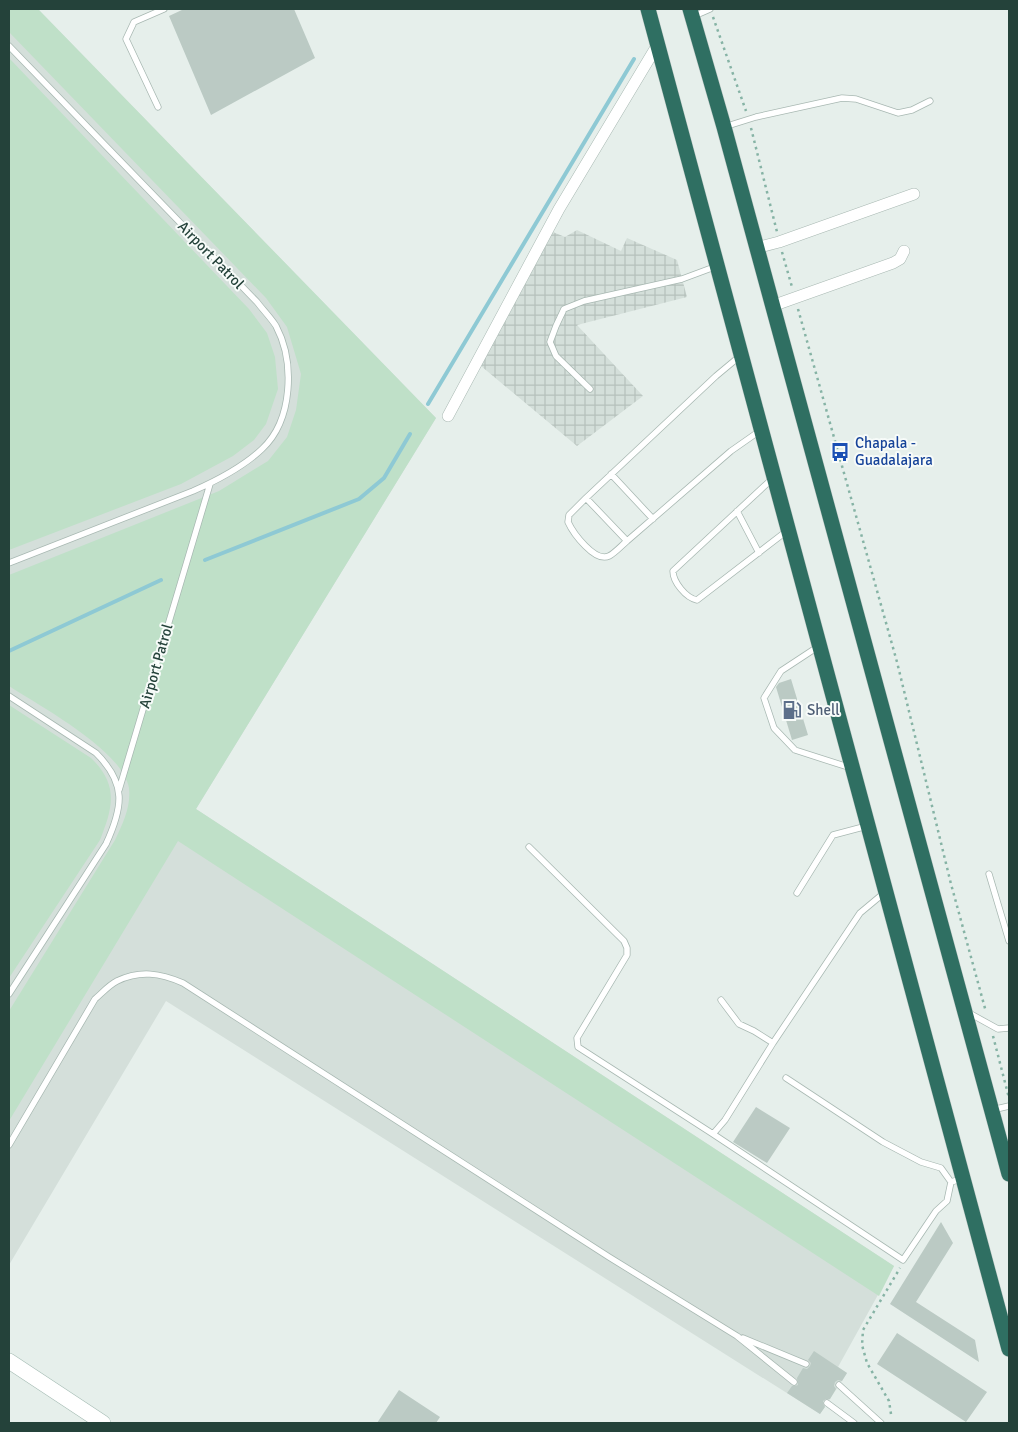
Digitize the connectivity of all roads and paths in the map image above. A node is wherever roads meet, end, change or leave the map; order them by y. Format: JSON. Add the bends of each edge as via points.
{"nodes":[{"id":1,"x":164,"y":9,"type":"edge"},
{"id":2,"x":648,"y":9,"type":"edge"},
{"id":3,"x":710,"y":9,"type":"edge"},
{"id":4,"x":691,"y":13,"type":"edge"},
{"id":5,"x":658,"y":44,"type":"junction"},
{"id":6,"x":9,"y":46,"type":"edge"},
{"id":7,"x":930,"y":101,"type":"dead end"},
{"id":8,"x":158,"y":107,"type":"dead end"},
{"id":9,"x":748,"y":120,"type":"junction"},
{"id":10,"x":724,"y":127,"type":"junction"},
{"id":11,"x":914,"y":194,"type":"dead end"},
{"id":12,"x":779,"y":242,"type":"junction"},
{"id":13,"x":756,"y":248,"type":"junction"},
{"id":14,"x":904,"y":251,"type":"dead end"},
{"id":15,"x":718,"y":266,"type":"junction"},
{"id":16,"x":795,"y":299,"type":"junction"},
{"id":17,"x":772,"y":306,"type":"junction"},
{"id":18,"x":742,"y":354,"type":"junction"},
{"id":19,"x":590,"y":389,"type":"dead end"},
{"id":20,"x":448,"y":416,"type":"dead end"},
{"id":21,"x":762,"y":429,"type":"junction"},
{"id":22,"x":612,"y":474,"type":"junction"},
{"id":23,"x":775,"y":477,"type":"junction"},
{"id":24,"x":210,"y":484,"type":"junction"},
{"id":25,"x":586,"y":498,"type":"junction"},
{"id":26,"x":737,"y":511,"type":"junction"},
{"id":27,"x":653,"y":519,"type":"junction"},
{"id":28,"x":789,"y":529,"type":"junction"},
{"id":29,"x":627,"y":541,"type":"junction"},
{"id":30,"x":759,"y":553,"type":"junction"},
{"id":31,"x":9,"y":563,"type":"edge"},
{"id":32,"x":820,"y":644,"type":"junction"},
{"id":33,"x":9,"y":696,"type":"edge"},
{"id":34,"x":854,"y":768,"type":"junction"},
{"id":35,"x":119,"y":790,"type":"junction"},
{"id":36,"x":869,"y":825,"type":"junction"},
{"id":37,"x":529,"y":847,"type":"dead end"},
{"id":38,"x":989,"y":874,"type":"dead end"},
{"id":39,"x":886,"y":891,"type":"junction"},
{"id":40,"x":797,"y":892,"type":"dead end"},
{"id":41,"x":1009,"y":941,"type":"edge"},
{"id":42,"x":9,"y":994,"type":"edge"},
{"id":43,"x":721,"y":1000,"type":"dead end"},
{"id":44,"x":965,"y":1011,"type":"junction"},
{"id":45,"x":990,"y":1026,"type":"junction"},
{"id":46,"x":1009,"y":1028,"type":"edge"},
{"id":47,"x":773,"y":1043,"type":"junction"},
{"id":48,"x":786,"y":1078,"type":"dead end"},
{"id":49,"x":1009,"y":1098,"type":"edge"},
{"id":50,"x":1009,"y":1106,"type":"edge"},
{"id":51,"x":992,"y":1110,"type":"junction"},
{"id":52,"x":714,"y":1134,"type":"junction"},
{"id":53,"x":9,"y":1145,"type":"edge"},
{"id":54,"x":1009,"y":1174,"type":"edge"},
{"id":55,"x":957,"y":1180,"type":"junction"},
{"id":56,"x":903,"y":1260,"type":"junction"},
{"id":57,"x":737,"y":1336,"type":"junction"},
{"id":58,"x":1009,"y":1349,"type":"edge"},
{"id":59,"x":9,"y":1362,"type":"edge"},
{"id":60,"x":806,"y":1364,"type":"dead end"},
{"id":61,"x":794,"y":1382,"type":"dead end"},
{"id":62,"x":839,"y":1386,"type":"dead end"},
{"id":63,"x":827,"y":1404,"type":"dead end"},
{"id":64,"x":891,"y":1414,"type":"dead end"},
{"id":65,"x":103,"y":1423,"type":"edge"},
{"id":66,"x":854,"y":1423,"type":"edge"},
{"id":67,"x":881,"y":1423,"type":"edge"}],
"edges":[{"from":1,"to":8,"type":"lane","via":[[134,22],[126,39]]},
{"from":2,"to":5,"type":"highway"},
{"from":3,"to":4,"type":"lane"},
{"from":3,"to":9,"type":"path"},
{"from":4,"to":10,"type":"highway"},
{"from":5,"to":15,"type":"highway"},
{"from":5,"to":20,"type":"street","via":[[559,209]]},
{"from":6,"to":24,"type":"lane","name":"Airport Patrol","via":[[276,325],[284,346],[289,391],[276,431],[264,448]]},
{"from":7,"to":9,"type":"lane","via":[[898,113],[856,99],[842,98]]},
{"from":9,"to":10,"type":"lane"},
{"from":9,"to":12,"type":"path"},
{"from":10,"to":13,"type":"highway"},
{"from":11,"to":12,"type":"street"},
{"from":12,"to":13,"type":"street"},
{"from":12,"to":16,"type":"path"},
{"from":13,"to":17,"type":"highway"},
{"from":14,"to":16,"type":"street","via":[[900,259],[892,263]]},
{"from":15,"to":18,"type":"highway"},
{"from":15,"to":19,"type":"lane","via":[[682,279],[584,301],[564,309],[550,342],[556,356]]},
{"from":16,"to":17,"type":"street"},
{"from":16,"to":45,"type":"path","via":[[897,662],[951,884]]},
{"from":17,"to":44,"type":"highway"},
{"from":18,"to":21,"type":"highway"},
{"from":18,"to":22,"type":"lane"},
{"from":21,"to":23,"type":"highway"},
{"from":21,"to":27,"type":"lane","via":[[731,451]]},
{"from":22,"to":25,"type":"lane"},
{"from":22,"to":27,"type":"lane"},
{"from":23,"to":26,"type":"lane"},
{"from":23,"to":28,"type":"highway"},
{"from":24,"to":31,"type":"lane","name":"Airport Patrol"},
{"from":24,"to":35,"type":"lane","name":"Airport Patrol"},
{"from":25,"to":29,"type":"lane"},
{"from":25,"to":29,"type":"lane","via":[[569,515],[568,522],[592,553],[608,556]]},
{"from":26,"to":30,"type":"lane"},
{"from":26,"to":30,"type":"lane","via":[[673,571],[673,578],[691,599],[697,600]]},
{"from":27,"to":29,"type":"lane"},
{"from":28,"to":30,"type":"lane"},
{"from":28,"to":32,"type":"highway"},
{"from":32,"to":34,"type":"highway"},
{"from":32,"to":34,"type":"lane","via":[[780,671],[764,698],[774,728],[795,750]]},
{"from":33,"to":35,"type":"lane","name":"Airport Patrol","via":[[96,753],[106,763]]},
{"from":34,"to":36,"type":"highway"},
{"from":35,"to":42,"type":"lane","name":"Airport Patrol","via":[[117,816],[106,844]]},
{"from":36,"to":39,"type":"highway"},
{"from":36,"to":40,"type":"lane","via":[[833,835]]},
{"from":37,"to":52,"type":"lane","via":[[624,941],[627,948],[626,955],[577,1038],[578,1046]]},
{"from":38,"to":41,"type":"lane"},
{"from":39,"to":47,"type":"lane","via":[[860,913]]},
{"from":39,"to":55,"type":"highway"},
{"from":43,"to":47,"type":"lane","via":[[739,1024]]},
{"from":44,"to":45,"type":"lane"},
{"from":44,"to":51,"type":"highway"},
{"from":45,"to":46,"type":"lane"},
{"from":45,"to":49,"type":"path"},
{"from":47,"to":52,"type":"lane"},
{"from":48,"to":55,"type":"lane","via":[[884,1142],[921,1162],[941,1168]]},
{"from":50,"to":51,"type":"lane"},
{"from":51,"to":54,"type":"highway"},
{"from":52,"to":56,"type":"lane"},
{"from":53,"to":57,"type":"lane","via":[[95,999],[116,981],[142,972],[166,976],[182,983]]},
{"from":55,"to":56,"type":"lane","via":[[947,1201],[936,1211]]},
{"from":55,"to":58,"type":"highway"},
{"from":56,"to":64,"type":"path","via":[[863,1330],[862,1345],[867,1363],[889,1401]]},
{"from":57,"to":60,"type":"lane"},
{"from":57,"to":61,"type":"lane"},
{"from":59,"to":65,"type":"street"},
{"from":62,"to":67,"type":"lane"},
{"from":63,"to":66,"type":"lane"}]}
